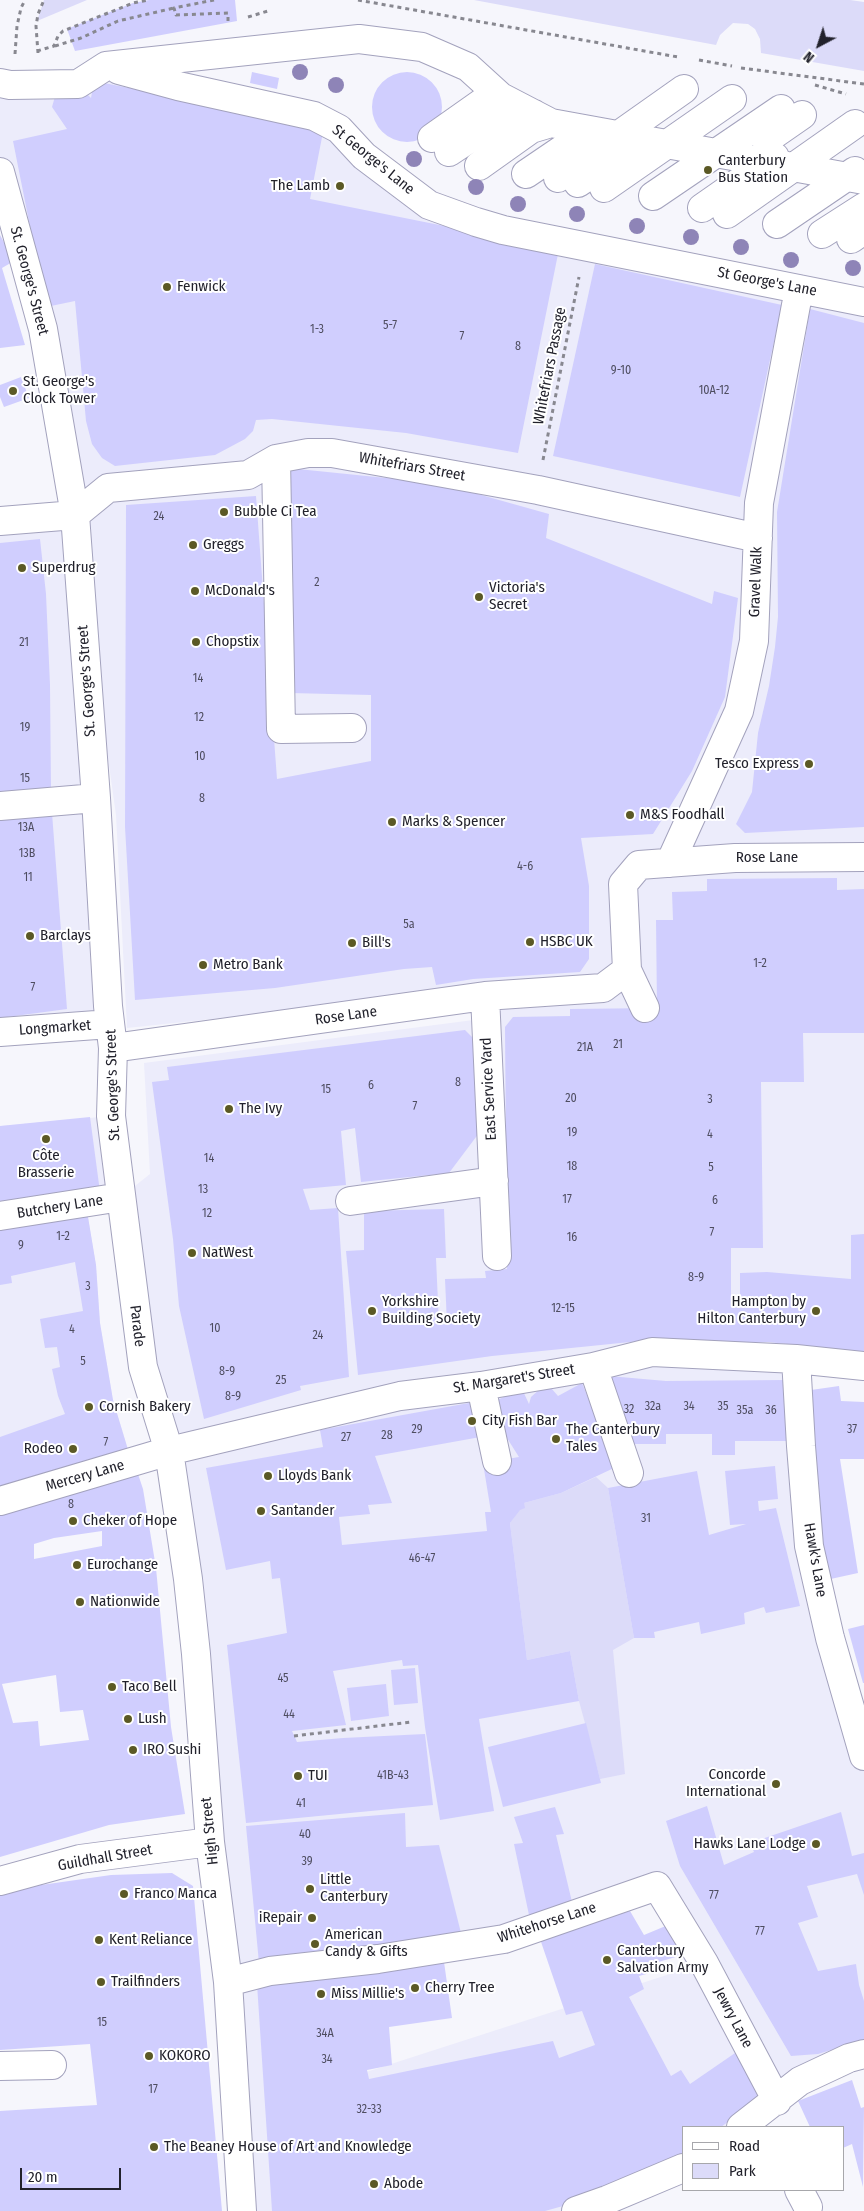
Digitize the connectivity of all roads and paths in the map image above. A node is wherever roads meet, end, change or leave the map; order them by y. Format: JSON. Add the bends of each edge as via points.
{"nodes":[{"id":1,"x":25,"y":0,"type":"edge"},
{"id":2,"x":44,"y":0,"type":"edge"},
{"id":3,"x":148,"y":0,"type":"edge"},
{"id":4,"x":214,"y":0,"type":"edge"},
{"id":5,"x":358,"y":0,"type":"edge"},
{"id":6,"x":174,"y":8,"type":"junction"},
{"id":7,"x":228,"y":24,"type":"dead end"},
{"id":8,"x":54,"y":46,"type":"junction"},
{"id":9,"x":38,"y":51,"type":"junction"},
{"id":10,"x":29,"y":52,"type":"dead end"},
{"id":11,"x":22,"y":53,"type":"dead end"},
{"id":12,"x":15,"y":54,"type":"junction"},
{"id":13,"x":39,"y":57,"type":"dead end"},
{"id":14,"x":680,"y":57,"type":"dead end"},
{"id":15,"x":690,"y":59,"type":"dead end"},
{"id":16,"x":106,"y":66,"type":"junction"},
{"id":17,"x":5,"y":84,"type":"edge"},
{"id":18,"x":864,"y":84,"type":"edge"},
{"id":19,"x":508,"y":101,"type":"junction"},
{"id":20,"x":744,"y":102,"type":"junction"},
{"id":21,"x":850,"y":128,"type":"edge"},
{"id":22,"x":597,"y":130,"type":"junction"},
{"id":23,"x":717,"y":153,"type":"junction"},
{"id":24,"x":768,"y":162,"type":"junction"},
{"id":25,"x":0,"y":172,"type":"edge"},
{"id":26,"x":842,"y":174,"type":"edge"},
{"id":27,"x":653,"y":198,"type":"junction"},
{"id":28,"x":864,"y":207,"type":"edge"},
{"id":29,"x":585,"y":245,"type":"junction"},
{"id":30,"x":799,"y":289,"type":"junction"},
{"id":31,"x":864,"y":302,"type":"edge"},
{"id":32,"x":276,"y":459,"type":"junction"},
{"id":33,"x":538,"y":490,"type":"junction"},
{"id":34,"x":75,"y":515,"type":"junction"},
{"id":35,"x":0,"y":521,"type":"edge"},
{"id":36,"x":758,"y":538,"type":"junction"},
{"id":37,"x":352,"y":728,"type":"dead end"},
{"id":38,"x":96,"y":798,"type":"junction"},
{"id":39,"x":0,"y":806,"type":"edge"},
{"id":40,"x":864,"y":857,"type":"edge"},
{"id":41,"x":670,"y":863,"type":"junction"},
{"id":42,"x":627,"y":970,"type":"junction"},
{"id":43,"x":484,"y":996,"type":"junction"},
{"id":44,"x":645,"y":1008,"type":"dead end"},
{"id":45,"x":0,"y":1032,"type":"edge"},
{"id":46,"x":112,"y":1036,"type":"junction"},
{"id":47,"x":494,"y":1181,"type":"junction"},
{"id":48,"x":121,"y":1197,"type":"junction"},
{"id":49,"x":350,"y":1201,"type":"dead end"},
{"id":50,"x":0,"y":1216,"type":"edge"},
{"id":51,"x":497,"y":1256,"type":"dead end"},
{"id":52,"x":796,"y":1359,"type":"junction"},
{"id":53,"x":864,"y":1366,"type":"edge"},
{"id":54,"x":593,"y":1367,"type":"junction"},
{"id":55,"x":481,"y":1386,"type":"junction"},
{"id":56,"x":169,"y":1451,"type":"junction"},
{"id":57,"x":496,"y":1461,"type":"dead end"},
{"id":58,"x":629,"y":1473,"type":"dead end"},
{"id":59,"x":0,"y":1501,"type":"edge"},
{"id":60,"x":410,"y":1722,"type":"dead end"},
{"id":61,"x":294,"y":1736,"type":"dead end"},
{"id":62,"x":864,"y":1756,"type":"edge"},
{"id":63,"x":210,"y":1842,"type":"junction"},
{"id":64,"x":0,"y":1881,"type":"edge"},
{"id":65,"x":657,"y":1886,"type":"joint"},
{"id":66,"x":228,"y":1982,"type":"junction"},
{"id":67,"x":864,"y":2054,"type":"edge"},
{"id":68,"x":52,"y":2065,"type":"dead end"},
{"id":69,"x":0,"y":2066,"type":"edge"},
{"id":70,"x":761,"y":2117,"type":"edge"},
{"id":71,"x":682,"y":2169,"type":"edge"},
{"id":72,"x":242,"y":2211,"type":"edge"},
{"id":73,"x":576,"y":2211,"type":"edge"}],
"edges":[{"from":1,"to":12,"type":"path","via":[[17,26]]},
{"from":2,"to":9,"type":"path","via":[[36,26]]},
{"from":3,"to":8,"type":"path","via":[[63,31]]},
{"from":4,"to":6,"type":"path"},
{"from":5,"to":14,"type":"path"},
{"from":6,"to":7,"type":"path","via":[[176,15],[228,13]]},
{"from":6,"to":8,"type":"path","via":[[118,21]]},
{"from":8,"to":9,"type":"path"},
{"from":9,"to":10,"type":"path"},
{"from":9,"to":13,"type":"path"},
{"from":11,"to":12,"type":"path"},
{"from":12,"to":17,"type":"path"},
{"from":15,"to":18,"type":"path"},
{"from":16,"to":17,"type":"street","via":[[78,84]]},
{"from":16,"to":19,"type":"street","via":[[359,39],[422,47],[468,67]]},
{"from":16,"to":29,"type":"street","name":"St George's Lane","via":[[178,86],[314,116],[339,129],[364,156],[429,205],[503,230]]},
{"from":19,"to":22,"type":"street"},
{"from":19,"to":22,"type":"street","via":[[483,102],[440,145],[506,114]]},
{"from":20,"to":22,"type":"street"},
{"from":20,"to":22,"type":"street"},
{"from":20,"to":23,"type":"street"},
{"from":20,"to":23,"type":"street"},
{"from":21,"to":24,"type":"street"},
{"from":21,"to":26,"type":"street"},
{"from":22,"to":22,"type":"street","via":[[579,138],[502,170],[531,130]]},
{"from":22,"to":23,"type":"street"},
{"from":22,"to":27,"type":"street"},
{"from":22,"to":27,"type":"street"},
{"from":23,"to":24,"type":"street"},
{"from":23,"to":27,"type":"street"},
{"from":23,"to":27,"type":"street"},
{"from":24,"to":26,"type":"street"},
{"from":24,"to":27,"type":"street"},
{"from":25,"to":34,"type":"street","name":"St. George's Street","via":[[43,329]]},
{"from":26,"to":27,"type":"street"},
{"from":26,"to":28,"type":"street","via":[[799,229]]},
{"from":29,"to":30,"type":"street","name":"St George's Lane"},
{"from":29,"to":33,"type":"path","name":"Whitefriars Passage"},
{"from":30,"to":31,"type":"street","name":"St George's Lane"},
{"from":30,"to":36,"type":"street","name":"Gravel Walk","via":[[758,503]]},
{"from":32,"to":33,"type":"street","name":"Whitefriars Street","via":[[308,453],[332,453]]},
{"from":32,"to":34,"type":"street","name":"Whitefriars Street","via":[[248,475],[108,488]]},
{"from":32,"to":37,"type":"street","via":[[281,729]]},
{"from":33,"to":36,"type":"street","name":"Whitefriars Street"},
{"from":34,"to":35,"type":"street"},
{"from":34,"to":38,"type":"street","name":"St. George's Street"},
{"from":36,"to":41,"type":"street","name":"Gravel Walk","via":[[754,641],[739,711]]},
{"from":38,"to":39,"type":"street"},
{"from":38,"to":46,"type":"street","name":"St. George's Street"},
{"from":40,"to":41,"type":"street","name":"Rose Lane","via":[[735,858]]},
{"from":41,"to":42,"type":"street","name":"Rose Lane","via":[[639,865],[623,884]]},
{"from":42,"to":43,"type":"street","name":"Rose Lane","via":[[603,988]]},
{"from":42,"to":44,"type":"street"},
{"from":43,"to":46,"type":"street","name":"Rose Lane"},
{"from":43,"to":47,"type":"street","name":"East Service Yard"},
{"from":45,"to":46,"type":"street","name":"Longmarket"},
{"from":46,"to":48,"type":"street","name":"St. George's Street","via":[[111,1116]]},
{"from":47,"to":49,"type":"street"},
{"from":47,"to":51,"type":"street","name":"East Service Yard"},
{"from":48,"to":50,"type":"street","name":"Butchery Lane"},
{"from":48,"to":56,"type":"street","name":"Parade","via":[[143,1367]]},
{"from":52,"to":53,"type":"street","name":"St. Margaret's Street"},
{"from":52,"to":54,"type":"street","name":"St. Margaret's Street","via":[[652,1352]]},
{"from":52,"to":62,"type":"street","name":"Hawk's Lane","via":[[809,1546],[830,1638]]},
{"from":54,"to":55,"type":"street","name":"St. Margaret's Street"},
{"from":54,"to":58,"type":"street"},
{"from":55,"to":56,"type":"street","name":"St. Margaret's Street","via":[[400,1396]]},
{"from":55,"to":57,"type":"street"},
{"from":56,"to":59,"type":"street","name":"Mercery Lane"},
{"from":56,"to":63,"type":"street","name":"High Street","via":[[196,1654]]},
{"from":60,"to":61,"type":"path"},
{"from":63,"to":64,"type":"street","name":"Guildhall Street","via":[[80,1860]]},
{"from":63,"to":66,"type":"street","name":"High Street"},
{"from":65,"to":66,"type":"street","name":"Whitehorse Lane","via":[[504,1939],[378,1960],[270,1971]]},
{"from":65,"to":70,"type":"street","name":"Jewry Lane","via":[[704,1963]]},
{"from":66,"to":72,"type":"street","name":"High Street"},
{"from":67,"to":70,"type":"street","via":[[800,2081]]},
{"from":68,"to":69,"type":"street"},
{"from":71,"to":73,"type":"street"}]}
